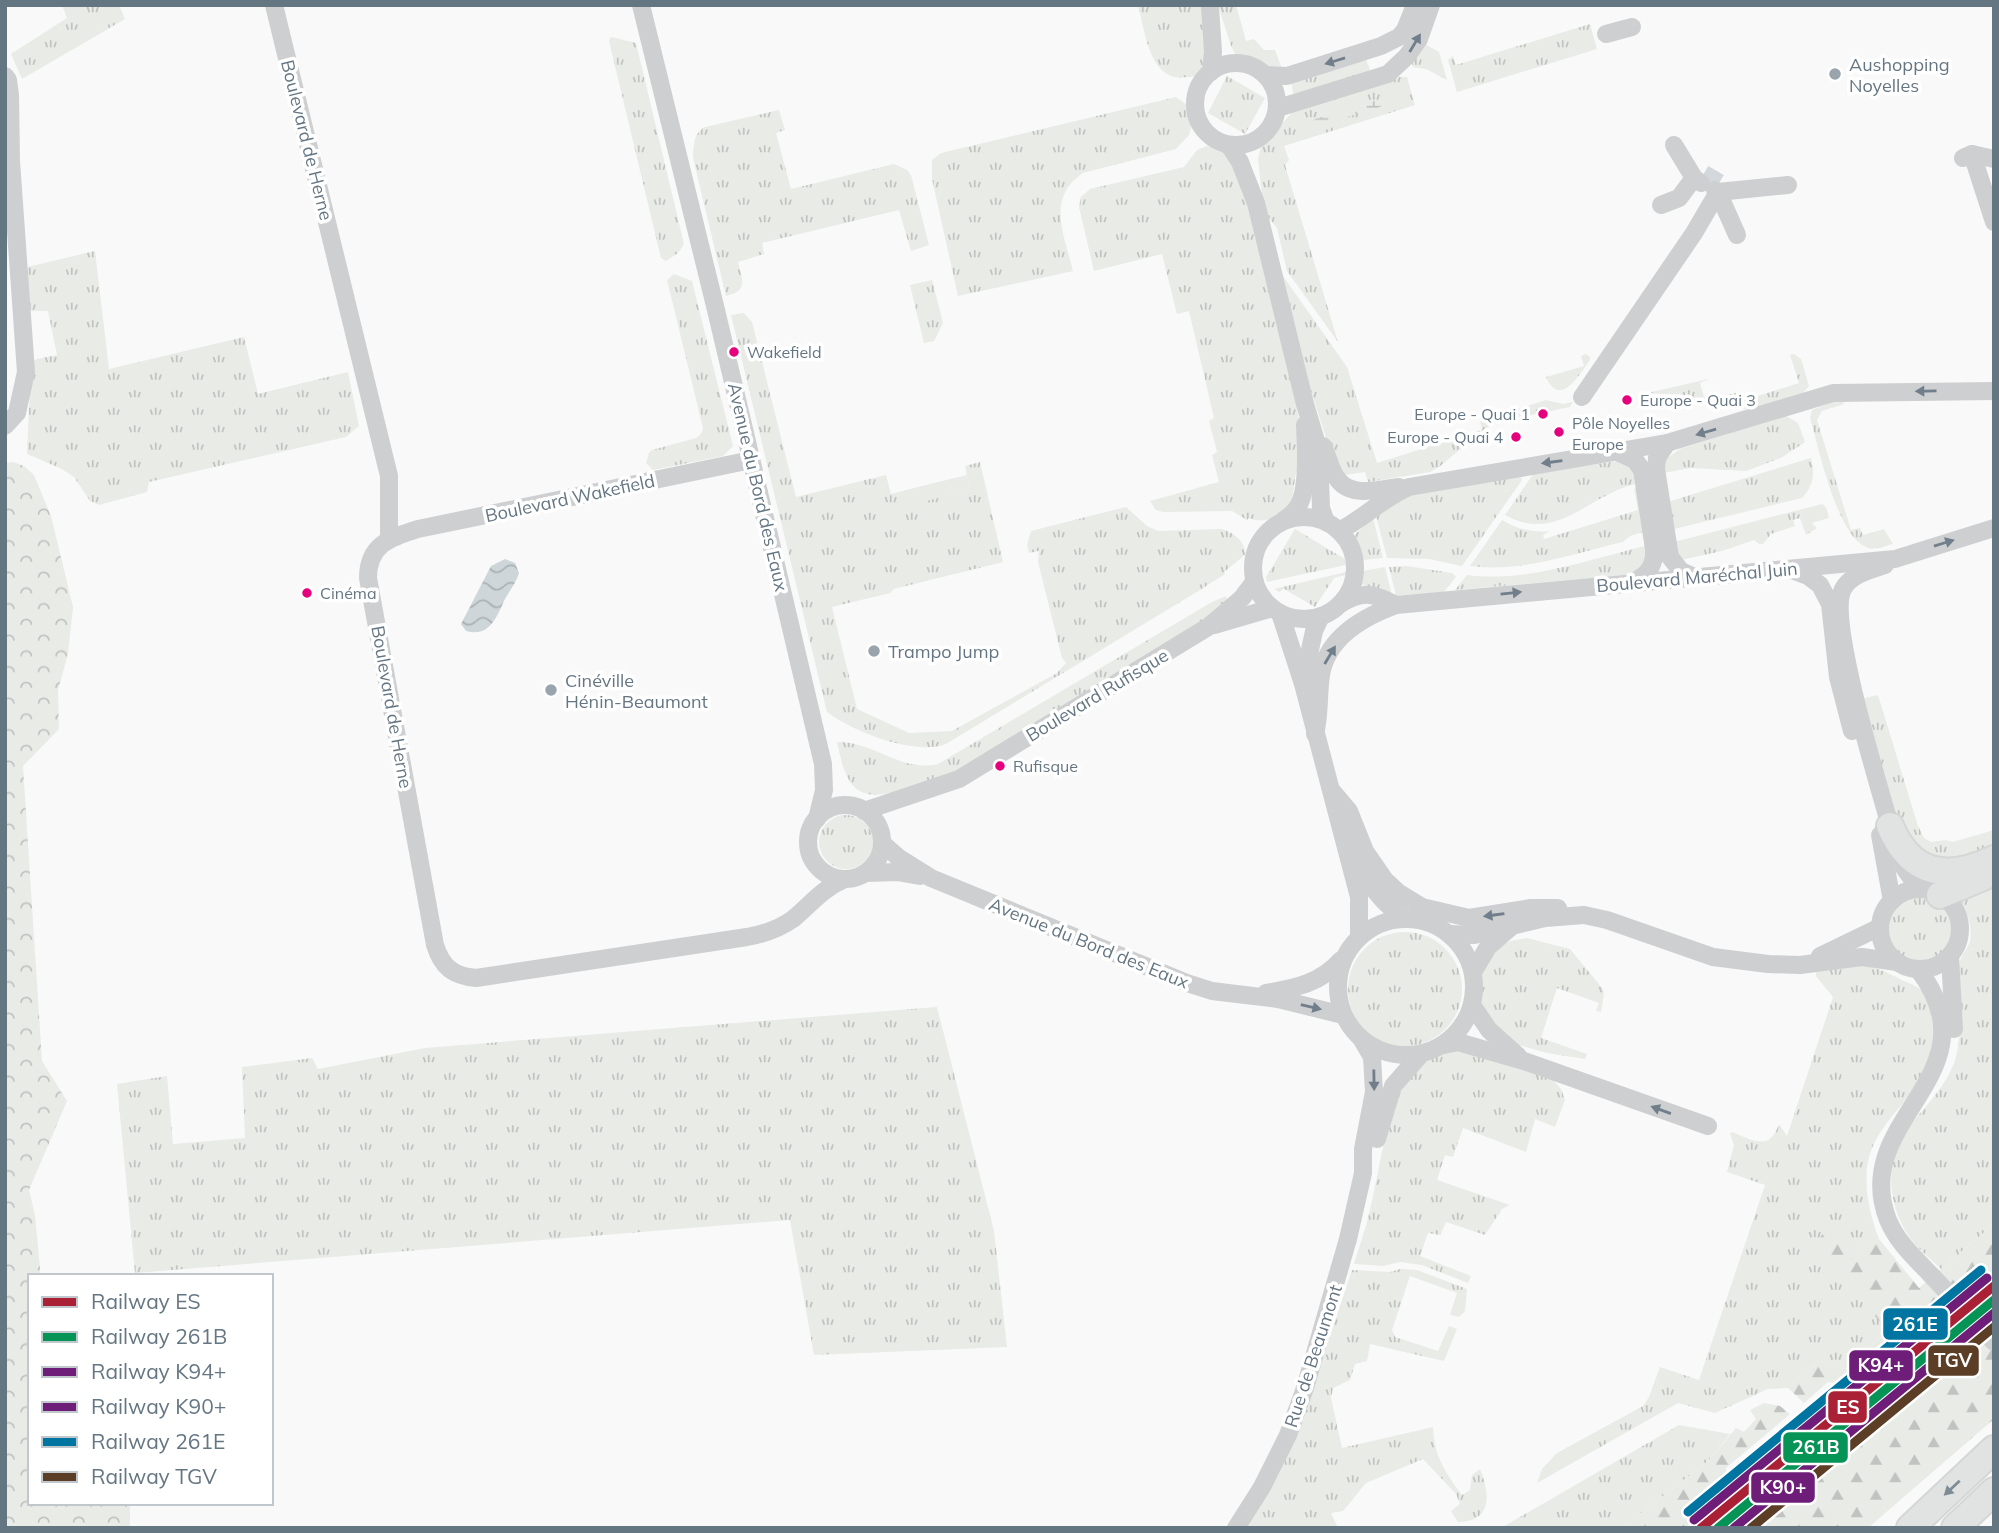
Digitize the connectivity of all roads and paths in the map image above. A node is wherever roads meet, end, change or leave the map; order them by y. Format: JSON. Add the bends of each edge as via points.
{"nodes":[{"id":1,"x":274,"y":5,"type":"edge"},
{"id":2,"x":641,"y":5,"type":"edge"},
{"id":3,"x":1415,"y":5,"type":"edge"},
{"id":4,"x":1431,"y":5,"type":"edge"},
{"id":5,"x":1210,"y":6,"type":"edge"},
{"id":6,"x":1632,"y":27,"type":"dead end"},
{"id":7,"x":1606,"y":34,"type":"dead end"},
{"id":8,"x":1237,"y":63,"type":"junction"},
{"id":9,"x":1211,"y":72,"type":"junction"},
{"id":10,"x":1265,"y":75,"type":"junction"},
{"id":11,"x":5,"y":76,"type":"edge"},
{"id":12,"x":1278,"y":108,"type":"junction"},
{"id":13,"x":1256,"y":141,"type":"junction"},
{"id":14,"x":1229,"y":145,"type":"junction"},
{"id":15,"x":1674,"y":145,"type":"dead end"},
{"id":16,"x":1994,"y":159,"type":"edge"},
{"id":17,"x":1788,"y":185,"type":"dead end"},
{"id":18,"x":1707,"y":186,"type":"junction"},
{"id":19,"x":1256,"y":203,"type":"junction"},
{"id":20,"x":1661,"y":205,"type":"dead end"},
{"id":21,"x":1994,"y":222,"type":"edge"},
{"id":22,"x":1737,"y":235,"type":"dead end"},
{"id":23,"x":1994,"y":391,"type":"edge"},
{"id":24,"x":1583,"y":397,"type":"dead end"},
{"id":25,"x":1305,"y":404,"type":"junction"},
{"id":26,"x":5,"y":426,"type":"edge"},
{"id":27,"x":1667,"y":443,"type":"junction"},
{"id":28,"x":1620,"y":453,"type":"junction"},
{"id":29,"x":751,"y":460,"type":"junction"},
{"id":30,"x":1409,"y":486,"type":"junction"},
{"id":31,"x":1284,"y":520,"type":"junction"},
{"id":32,"x":1333,"y":527,"type":"junction"},
{"id":33,"x":1994,"y":528,"type":"edge"},
{"id":34,"x":389,"y":540,"type":"junction"},
{"id":35,"x":1895,"y":559,"type":"junction"},
{"id":36,"x":1789,"y":568,"type":"junction"},
{"id":37,"x":1693,"y":577,"type":"junction"},
{"id":38,"x":1254,"y":582,"type":"junction"},
{"id":39,"x":1633,"y":582,"type":"junction"},
{"id":40,"x":1340,"y":604,"type":"junction"},
{"id":41,"x":1396,"y":605,"type":"junction"},
{"id":42,"x":1276,"y":611,"type":"junction"},
{"id":43,"x":1321,"y":616,"type":"junction"},
{"id":44,"x":1208,"y":627,"type":"junction"},
{"id":45,"x":1303,"y":684,"type":"junction"},
{"id":46,"x":1315,"y":734,"type":"junction"},
{"id":47,"x":823,"y":764,"type":"junction"},
{"id":48,"x":1329,"y":788,"type":"junction"},
{"id":49,"x":910,"y":795,"type":"junction"},
{"id":50,"x":858,"y":809,"type":"junction"},
{"id":51,"x":817,"y":818,"type":"junction"},
{"id":52,"x":1891,"y":826,"type":"junction"},
{"id":53,"x":1341,"y":831,"type":"junction"},
{"id":54,"x":881,"y":837,"type":"junction"},
{"id":55,"x":1994,"y":859,"type":"edge"},
{"id":56,"x":813,"y":861,"type":"junction"},
{"id":57,"x":1994,"y":872,"type":"edge"},
{"id":58,"x":866,"y":873,"type":"junction"},
{"id":59,"x":931,"y":878,"type":"junction"},
{"id":60,"x":845,"y":879,"type":"junction"},
{"id":61,"x":1930,"y":892,"type":"junction"},
{"id":62,"x":1892,"y":901,"type":"junction"},
{"id":63,"x":806,"y":906,"type":"junction"},
{"id":64,"x":1584,"y":915,"type":"junction"},
{"id":65,"x":1407,"y":919,"type":"junction"},
{"id":66,"x":1511,"y":927,"type":"junction"},
{"id":67,"x":1880,"y":928,"type":"junction"},
{"id":68,"x":1449,"y":934,"type":"junction"},
{"id":69,"x":1359,"y":937,"type":"junction"},
{"id":70,"x":1950,"y":956,"type":"junction"},
{"id":71,"x":1344,"y":958,"type":"junction"},
{"id":72,"x":1897,"y":962,"type":"junction"},
{"id":73,"x":1800,"y":965,"type":"junction"},
{"id":74,"x":1918,"y":969,"type":"junction"},
{"id":75,"x":1473,"y":972,"type":"junction"},
{"id":76,"x":1251,"y":996,"type":"junction"},
{"id":77,"x":1472,"y":1006,"type":"junction"},
{"id":78,"x":1343,"y":1015,"type":"junction"},
{"id":79,"x":1362,"y":1040,"type":"junction"},
{"id":80,"x":1444,"y":1045,"type":"junction"},
{"id":81,"x":1421,"y":1054,"type":"junction"},
{"id":82,"x":1524,"y":1061,"type":"junction"},
{"id":83,"x":1916,"y":1105,"type":"junction"},
{"id":84,"x":1708,"y":1126,"type":"dead end"},
{"id":85,"x":1363,"y":1173,"type":"junction"},
{"id":86,"x":1994,"y":1342,"type":"edge"},
{"id":87,"x":1994,"y":1449,"type":"edge"},
{"id":88,"x":1994,"y":1491,"type":"edge"},
{"id":89,"x":1236,"y":1528,"type":"edge"},
{"id":90,"x":1910,"y":1528,"type":"edge"},
{"id":91,"x":1955,"y":1528,"type":"edge"}],
"edges":[{"from":1,"to":34,"type":"street","name":"Boulevard de Herne","via":[[389,476]]},
{"from":2,"to":29,"type":"street","name":"Avenue du Bord des Eaux"},
{"from":3,"to":10,"type":"street","one_way":true,"via":[[1405,30],[1381,46],[1287,76]]},
{"from":12,"to":4,"type":"street","one_way":true,"via":[[1388,74],[1419,39]]},
{"from":5,"to":8,"type":"street","via":[[1225,48]]},
{"from":5,"to":9,"type":"street"},
{"from":6,"to":7,"type":"street"},
{"from":8,"to":9,"type":"street"},
{"from":8,"to":10,"type":"street"},
{"from":9,"to":14,"type":"street","via":[[1197,92],[1198,119],[1205,131]]},
{"from":10,"to":12,"type":"street","via":[[1273,85]]},
{"from":11,"to":26,"type":"street","via":[[10,95],[26,372],[17,414]]},
{"from":12,"to":13,"type":"street","via":[[1267,132]]},
{"from":13,"to":14,"type":"street"},
{"from":13,"to":19,"type":"street","via":[[1252,158]]},
{"from":14,"to":19,"type":"street"},
{"from":15,"to":18,"type":"street"},
{"from":16,"to":21,"type":"street","via":[[1967,156]]},
{"from":17,"to":18,"type":"street"},
{"from":18,"to":20,"type":"street"},
{"from":18,"to":22,"type":"street"},
{"from":18,"to":24,"type":"street","via":[[1694,233]]},
{"from":19,"to":25,"type":"street"},
{"from":23,"to":27,"type":"street","one_way":true,"via":[[1833,393]]},
{"from":25,"to":30,"type":"street","via":[[1342,484],[1366,491]]},
{"from":25,"to":31,"type":"street","via":[[1301,498]]},
{"from":25,"to":32,"type":"street","via":[[1319,451],[1321,508]]},
{"from":27,"to":28,"type":"street"},
{"from":27,"to":37,"type":"street","via":[[1656,469],[1668,547],[1673,563]]},
{"from":28,"to":30,"type":"street","one_way":true},
{"from":28,"to":39,"type":"street","via":[[1635,460],[1642,470],[1654,549],[1652,568]]},
{"from":29,"to":34,"type":"street","name":"Boulevard Wakefield","via":[[418,529]]},
{"from":29,"to":47,"type":"street","name":"Avenue du Bord des Eaux"},
{"from":30,"to":32,"type":"street","via":[[1354,523]]},
{"from":31,"to":32,"type":"street","via":[[1306,517]]},
{"from":31,"to":38,"type":"street","via":[[1259,543],[1252,564]]},
{"from":32,"to":40,"type":"street","via":[[1352,552],[1355,568],[1352,585]]},
{"from":35,"to":33,"type":"street","name":"Boulevard Maréchal Juin","one_way":true},
{"from":34,"to":63,"type":"street","name":"Boulevard de Herne","via":[[368,562],[368,578],[435,945],[449,971],[489,977],[747,937],[779,927]]},
{"from":35,"to":36,"type":"street","name":"Boulevard Maréchal Juin"},
{"from":35,"to":52,"type":"street","via":[[1853,578],[1840,601],[1843,643]]},
{"from":36,"to":37,"type":"street","name":"Boulevard Maréchal Juin"},
{"from":36,"to":62,"type":"street","via":[[1820,585],[1830,604],[1838,677],[1876,816]]},
{"from":37,"to":39,"type":"street","name":"Boulevard Maréchal Juin"},
{"from":38,"to":42,"type":"street"},
{"from":38,"to":44,"type":"street","name":"Boulevard Rufisque"},
{"from":41,"to":39,"type":"street","name":"Boulevard Maréchal Juin","one_way":true},
{"from":40,"to":41,"type":"street","name":"Boulevard Maréchal Juin","via":[[1369,594]]},
{"from":40,"to":43,"type":"street"},
{"from":46,"to":41,"type":"street","name":"Boulevard Maréchal Juin","one_way":true,"via":[[1328,656],[1354,624]]},
{"from":42,"to":43,"type":"street","via":[[1297,619]]},
{"from":42,"to":44,"type":"street","name":"Boulevard Rufisque"},
{"from":42,"to":45,"type":"street"},
{"from":43,"to":45,"type":"street"},
{"from":44,"to":49,"type":"street","name":"Boulevard Rufisque","via":[[959,779]]},
{"from":45,"to":46,"type":"street"},
{"from":46,"to":48,"type":"street"},
{"from":47,"to":50,"type":"street","name":"Avenue du Bord des Eaux"},
{"from":47,"to":51,"type":"street","name":"Avenue du Bord des Eaux","via":[[824,790]]},
{"from":48,"to":53,"type":"street"},
{"from":64,"to":48,"type":"street","one_way":true,"via":[[1558,908],[1531,908],[1469,918],[1422,907],[1385,880],[1365,851],[1349,811]]},
{"from":49,"to":50,"type":"street","name":"Boulevard Rufisque"},
{"from":49,"to":54,"type":"street","name":"Boulevard Rufisque","via":[[892,811]]},
{"from":50,"to":51,"type":"street","via":[[833,807]]},
{"from":50,"to":54,"type":"street","via":[[875,821]]},
{"from":51,"to":56,"type":"street","via":[[808,839]]},
{"from":52,"to":55,"type":"highway","via":[[1899,846],[1934,869],[1949,873]]},
{"from":52,"to":61,"type":"street","via":[[1899,863]]},
{"from":53,"to":65,"type":"street","via":[[1374,892]]},
{"from":53,"to":69,"type":"street","via":[[1360,897]]},
{"from":54,"to":58,"type":"street","via":[[879,856]]},
{"from":54,"to":59,"type":"street","name":"Avenue du Bord des Eaux","via":[[900,858]]},
{"from":56,"to":60,"type":"street","via":[[827,874]]},
{"from":56,"to":63,"type":"street"},
{"from":57,"to":61,"type":"highway"},
{"from":58,"to":59,"type":"street","name":"Avenue du Bord des Eaux"},
{"from":58,"to":60,"type":"street"},
{"from":59,"to":76,"type":"street","name":"Avenue du Bord des Eaux","via":[[1186,983]]},
{"from":60,"to":63,"type":"street","name":"Boulevard de Herne"},
{"from":61,"to":62,"type":"street","via":[[1909,891]]},
{"from":61,"to":70,"type":"street","via":[[1948,901],[1958,918],[1959,938]]},
{"from":62,"to":67,"type":"street"},
{"from":64,"to":66,"type":"street"},
{"from":64,"to":73,"type":"street","via":[[1713,957]]},
{"from":65,"to":68,"type":"street","via":[[1429,923]]},
{"from":65,"to":69,"type":"street","via":[[1381,923]]},
{"from":66,"to":68,"type":"street","via":[[1474,935]]},
{"from":66,"to":75,"type":"street","via":[[1488,947]]},
{"from":67,"to":72,"type":"street","via":[[1884,947]]},
{"from":67,"to":73,"type":"street"},
{"from":68,"to":75,"type":"street","via":[[1464,951]]},
{"from":69,"to":71,"type":"street"},
{"from":70,"to":74,"type":"street","via":[[1935,966]]},
{"from":70,"to":83,"type":"street","via":[[1955,1022],[1951,1050],[1942,1077]]},
{"from":71,"to":76,"type":"street","name":"Avenue du Bord des Eaux","via":[[1317,980]]},
{"from":71,"to":78,"type":"street","via":[[1338,976]]},
{"from":72,"to":73,"type":"street","via":[[1862,957]]},
{"from":72,"to":74,"type":"street"},
{"from":74,"to":83,"type":"street","via":[[1939,1001],[1944,1037],[1930,1083]]},
{"from":75,"to":77,"type":"street"},
{"from":76,"to":78,"type":"street","name":"Avenue du Bord des Eaux","one_way":true},
{"from":77,"to":80,"type":"street","via":[[1462,1028]]},
{"from":77,"to":82,"type":"street","via":[[1489,1030]]},
{"from":78,"to":79,"type":"street"},
{"from":79,"to":81,"type":"street","via":[[1390,1054]]},
{"from":79,"to":85,"type":"street","name":"Rue de Beaumont","one_way":true,"via":[[1374,1071]]},
{"from":80,"to":81,"type":"street"},
{"from":80,"to":82,"type":"street","via":[[1458,1042]]},
{"from":81,"to":85,"type":"street","name":"Rue de Beaumont","via":[[1393,1086]]},
{"from":84,"to":82,"type":"street","one_way":true},
{"from":83,"to":86,"type":"street","via":[[1886,1154],[1882,1175],[1888,1220],[1900,1242]]},
{"from":85,"to":89,"type":"street","name":"Rue de Beaumont","via":[[1305,1388],[1288,1435]]},
{"from":87,"to":90,"type":"highway","one_way":true},
{"from":88,"to":91,"type":"highway"}]}
